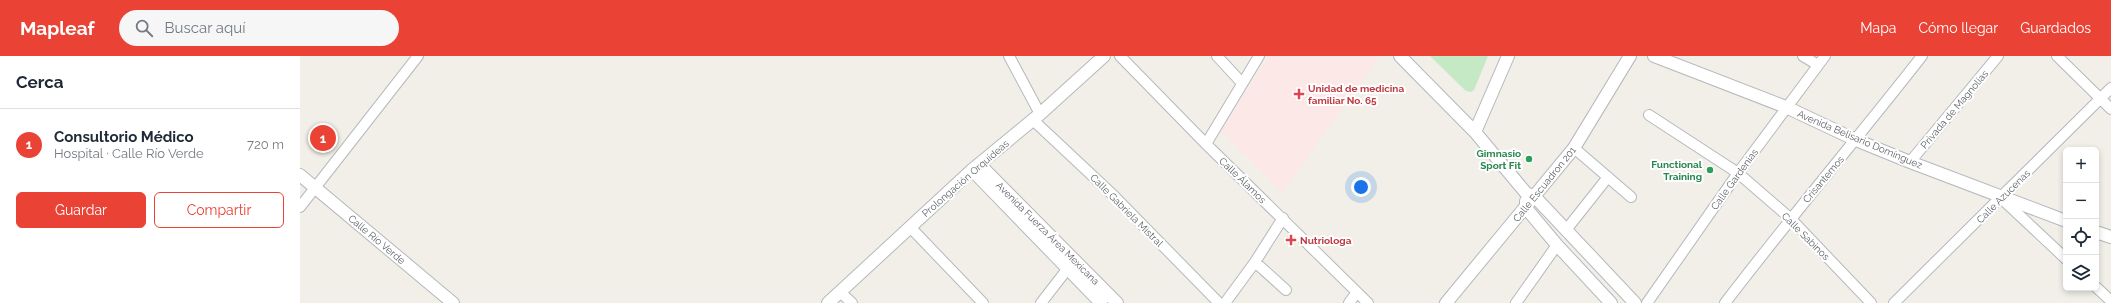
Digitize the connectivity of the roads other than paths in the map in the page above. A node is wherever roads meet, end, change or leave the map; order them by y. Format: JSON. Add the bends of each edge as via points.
{"nodes":[{"id":1,"x":418,"y":56,"type":"edge"},
{"id":2,"x":1009,"y":56,"type":"edge"},
{"id":3,"x":1104,"y":56,"type":"edge"},
{"id":4,"x":1120,"y":56,"type":"edge"},
{"id":5,"x":1217,"y":56,"type":"edge"},
{"id":6,"x":1259,"y":56,"type":"edge"},
{"id":7,"x":1400,"y":56,"type":"edge"},
{"id":8,"x":1508,"y":56,"type":"edge"},
{"id":9,"x":1630,"y":56,"type":"edge"},
{"id":10,"x":1654,"y":56,"type":"edge"},
{"id":11,"x":1803,"y":56,"type":"edge"},
{"id":12,"x":1824,"y":56,"type":"edge"},
{"id":13,"x":1922,"y":56,"type":"edge"},
{"id":14,"x":1998,"y":56,"type":"edge"},
{"id":15,"x":2057,"y":56,"type":"edge"},
{"id":16,"x":1818,"y":65,"type":"junction"},
{"id":17,"x":1242,"y":82,"type":"junction"},
{"id":18,"x":2111,"y":88,"type":"edge"},
{"id":19,"x":2100,"y":98,"type":"junction"},
{"id":20,"x":1786,"y":107,"type":"junction"},
{"id":21,"x":2111,"y":110,"type":"edge"},
{"id":22,"x":1649,"y":115,"type":"dead end"},
{"id":23,"x":1037,"y":117,"type":"junction"},
{"id":24,"x":1475,"y":132,"type":"junction"},
{"id":25,"x":1856,"y":140,"type":"junction"},
{"id":26,"x":1206,"y":144,"type":"junction"},
{"id":27,"x":1574,"y":148,"type":"junction"},
{"id":28,"x":1910,"y":162,"type":"junction"},
{"id":29,"x":975,"y":167,"type":"junction"},
{"id":30,"x":1738,"y":173,"type":"junction"},
{"id":31,"x":300,"y":175,"type":"edge"},
{"id":32,"x":1608,"y":177,"type":"junction"},
{"id":33,"x":314,"y":187,"type":"junction"},
{"id":34,"x":1530,"y":195,"type":"junction"},
{"id":35,"x":1631,"y":197,"type":"dead end"},
{"id":36,"x":2001,"y":198,"type":"junction"},
{"id":37,"x":300,"y":207,"type":"edge"},
{"id":38,"x":1526,"y":208,"type":"junction"},
{"id":39,"x":1283,"y":218,"type":"junction"},
{"id":40,"x":1790,"y":218,"type":"junction"},
{"id":41,"x":2063,"y":220,"type":"edge"},
{"id":42,"x":910,"y":227,"type":"junction"},
{"id":43,"x":1566,"y":230,"type":"junction"},
{"id":44,"x":2099,"y":233,"type":"edge"},
{"id":45,"x":2111,"y":237,"type":"edge"},
{"id":46,"x":1557,"y":245,"type":"junction"},
{"id":47,"x":2063,"y":256,"type":"edge"},
{"id":48,"x":1255,"y":262,"type":"junction"},
{"id":49,"x":1071,"y":264,"type":"junction"},
{"id":50,"x":1286,"y":290,"type":"dead end"},
{"id":51,"x":2099,"y":290,"type":"edge"},
{"id":52,"x":840,"y":292,"type":"junction"},
{"id":53,"x":1357,"y":292,"type":"junction"},
{"id":54,"x":2111,"y":301,"type":"edge"},
{"id":55,"x":453,"y":303,"type":"edge"},
{"id":56,"x":828,"y":303,"type":"edge"},
{"id":57,"x":852,"y":303,"type":"edge"},
{"id":58,"x":983,"y":303,"type":"edge"},
{"id":59,"x":1041,"y":303,"type":"edge"},
{"id":60,"x":1101,"y":303,"type":"edge"},
{"id":61,"x":1117,"y":303,"type":"edge"},
{"id":62,"x":1219,"y":303,"type":"edge"},
{"id":63,"x":1225,"y":303,"type":"edge"},
{"id":64,"x":1349,"y":303,"type":"edge"},
{"id":65,"x":1368,"y":303,"type":"edge"},
{"id":66,"x":1446,"y":303,"type":"edge"},
{"id":67,"x":1516,"y":303,"type":"edge"},
{"id":68,"x":1611,"y":303,"type":"edge"},
{"id":69,"x":1635,"y":303,"type":"edge"},
{"id":70,"x":1647,"y":303,"type":"edge"},
{"id":71,"x":1726,"y":303,"type":"edge"},
{"id":72,"x":1871,"y":303,"type":"edge"},
{"id":73,"x":1894,"y":303,"type":"edge"}],
"edges":[{"from":1,"to":33,"type":"street"},
{"from":2,"to":23,"type":"street","name":"Calle Gabriela Mistral"},
{"from":3,"to":23,"type":"street","name":"Prolongación Orquídeas"},
{"from":4,"to":26,"type":"street","name":"Calle Álamos"},
{"from":5,"to":17,"type":"street"},
{"from":6,"to":17,"type":"street"},
{"from":7,"to":24,"type":"street"},
{"from":8,"to":24,"type":"street"},
{"from":9,"to":27,"type":"street","name":"Calle Escuadron 201"},
{"from":10,"to":20,"type":"street","name":"Avenida Belisario Domínguez"},
{"from":11,"to":16,"type":"street"},
{"from":12,"to":16,"type":"street","name":"Calle Gardenias"},
{"from":13,"to":25,"type":"street","name":"Crisantemos"},
{"from":14,"to":28,"type":"street","name":"Privada de Magnolias"},
{"from":15,"to":19,"type":"street"},
{"from":16,"to":20,"type":"street","name":"Calle Gardenias"},
{"from":17,"to":26,"type":"street"},
{"from":18,"to":19,"type":"street","name":"Calle Azucenas"},
{"from":19,"to":21,"type":"street"},
{"from":19,"to":36,"type":"street","name":"Calle Azucenas"},
{"from":20,"to":25,"type":"street","name":"Avenida Belisario Domínguez"},
{"from":20,"to":30,"type":"street","name":"Calle Gardenias"},
{"from":22,"to":30,"type":"street","name":"Calle Sabinos"},
{"from":23,"to":29,"type":"street","name":"Prolongación Orquídeas"},
{"from":23,"to":62,"type":"street","name":"Calle Gabriela Mistral"},
{"from":24,"to":34,"type":"street"},
{"from":25,"to":28,"type":"street","name":"Avenida Belisario Domínguez"},
{"from":25,"to":40,"type":"street","name":"Crisantemos"},
{"from":26,"to":39,"type":"street","name":"Calle Álamos"},
{"from":27,"to":32,"type":"street"},
{"from":27,"to":34,"type":"street","name":"Calle Escuadron 201"},
{"from":28,"to":36,"type":"street","name":"Avenida Belisario Domínguez"},
{"from":29,"to":42,"type":"street","name":"Prolongación Orquídeas"},
{"from":29,"to":49,"type":"street","name":"Avenida Fuerza Área Mexicana"},
{"from":30,"to":40,"type":"street","name":"Calle Sabinos"},
{"from":30,"to":70,"type":"street","name":"Calle Gardenias"},
{"from":31,"to":33,"type":"street","name":"Calle Río Verde"},
{"from":32,"to":35,"type":"street"},
{"from":32,"to":43,"type":"street"},
{"from":33,"to":37,"type":"street"},
{"from":33,"to":55,"type":"street","name":"Calle Río Verde"},
{"from":34,"to":38,"type":"street"},
{"from":34,"to":43,"type":"street"},
{"from":36,"to":41,"type":"street","name":"Avenida Belisario Domínguez"},
{"from":36,"to":47,"type":"street"},
{"from":36,"to":73,"type":"street","name":"Calle Azucenas"},
{"from":38,"to":46,"type":"street"},
{"from":38,"to":66,"type":"street","name":"Calle Escuadron 201"},
{"from":39,"to":48,"type":"street"},
{"from":39,"to":53,"type":"street","name":"Calle Álamos"},
{"from":40,"to":71,"type":"street","name":"Crisantemos"},
{"from":40,"to":72,"type":"street","name":"Calle Sabinos"},
{"from":42,"to":52,"type":"street","name":"Prolongación Orquídeas"},
{"from":42,"to":58,"type":"street"},
{"from":43,"to":69,"type":"street"},
{"from":44,"to":45,"type":"street"},
{"from":46,"to":67,"type":"street"},
{"from":46,"to":68,"type":"street"},
{"from":48,"to":50,"type":"street"},
{"from":48,"to":63,"type":"street"},
{"from":49,"to":59,"type":"street"},
{"from":49,"to":60,"type":"street","name":"Avenida Fuerza Área Mexicana"},
{"from":49,"to":61,"type":"street","name":"Avenida Fuerza Área Mexicana"},
{"from":51,"to":54,"type":"street"},
{"from":52,"to":56,"type":"street","name":"Prolongación Orquídeas"},
{"from":52,"to":57,"type":"street"},
{"from":53,"to":64,"type":"street"},
{"from":53,"to":65,"type":"street","name":"Calle Álamos"}]}
